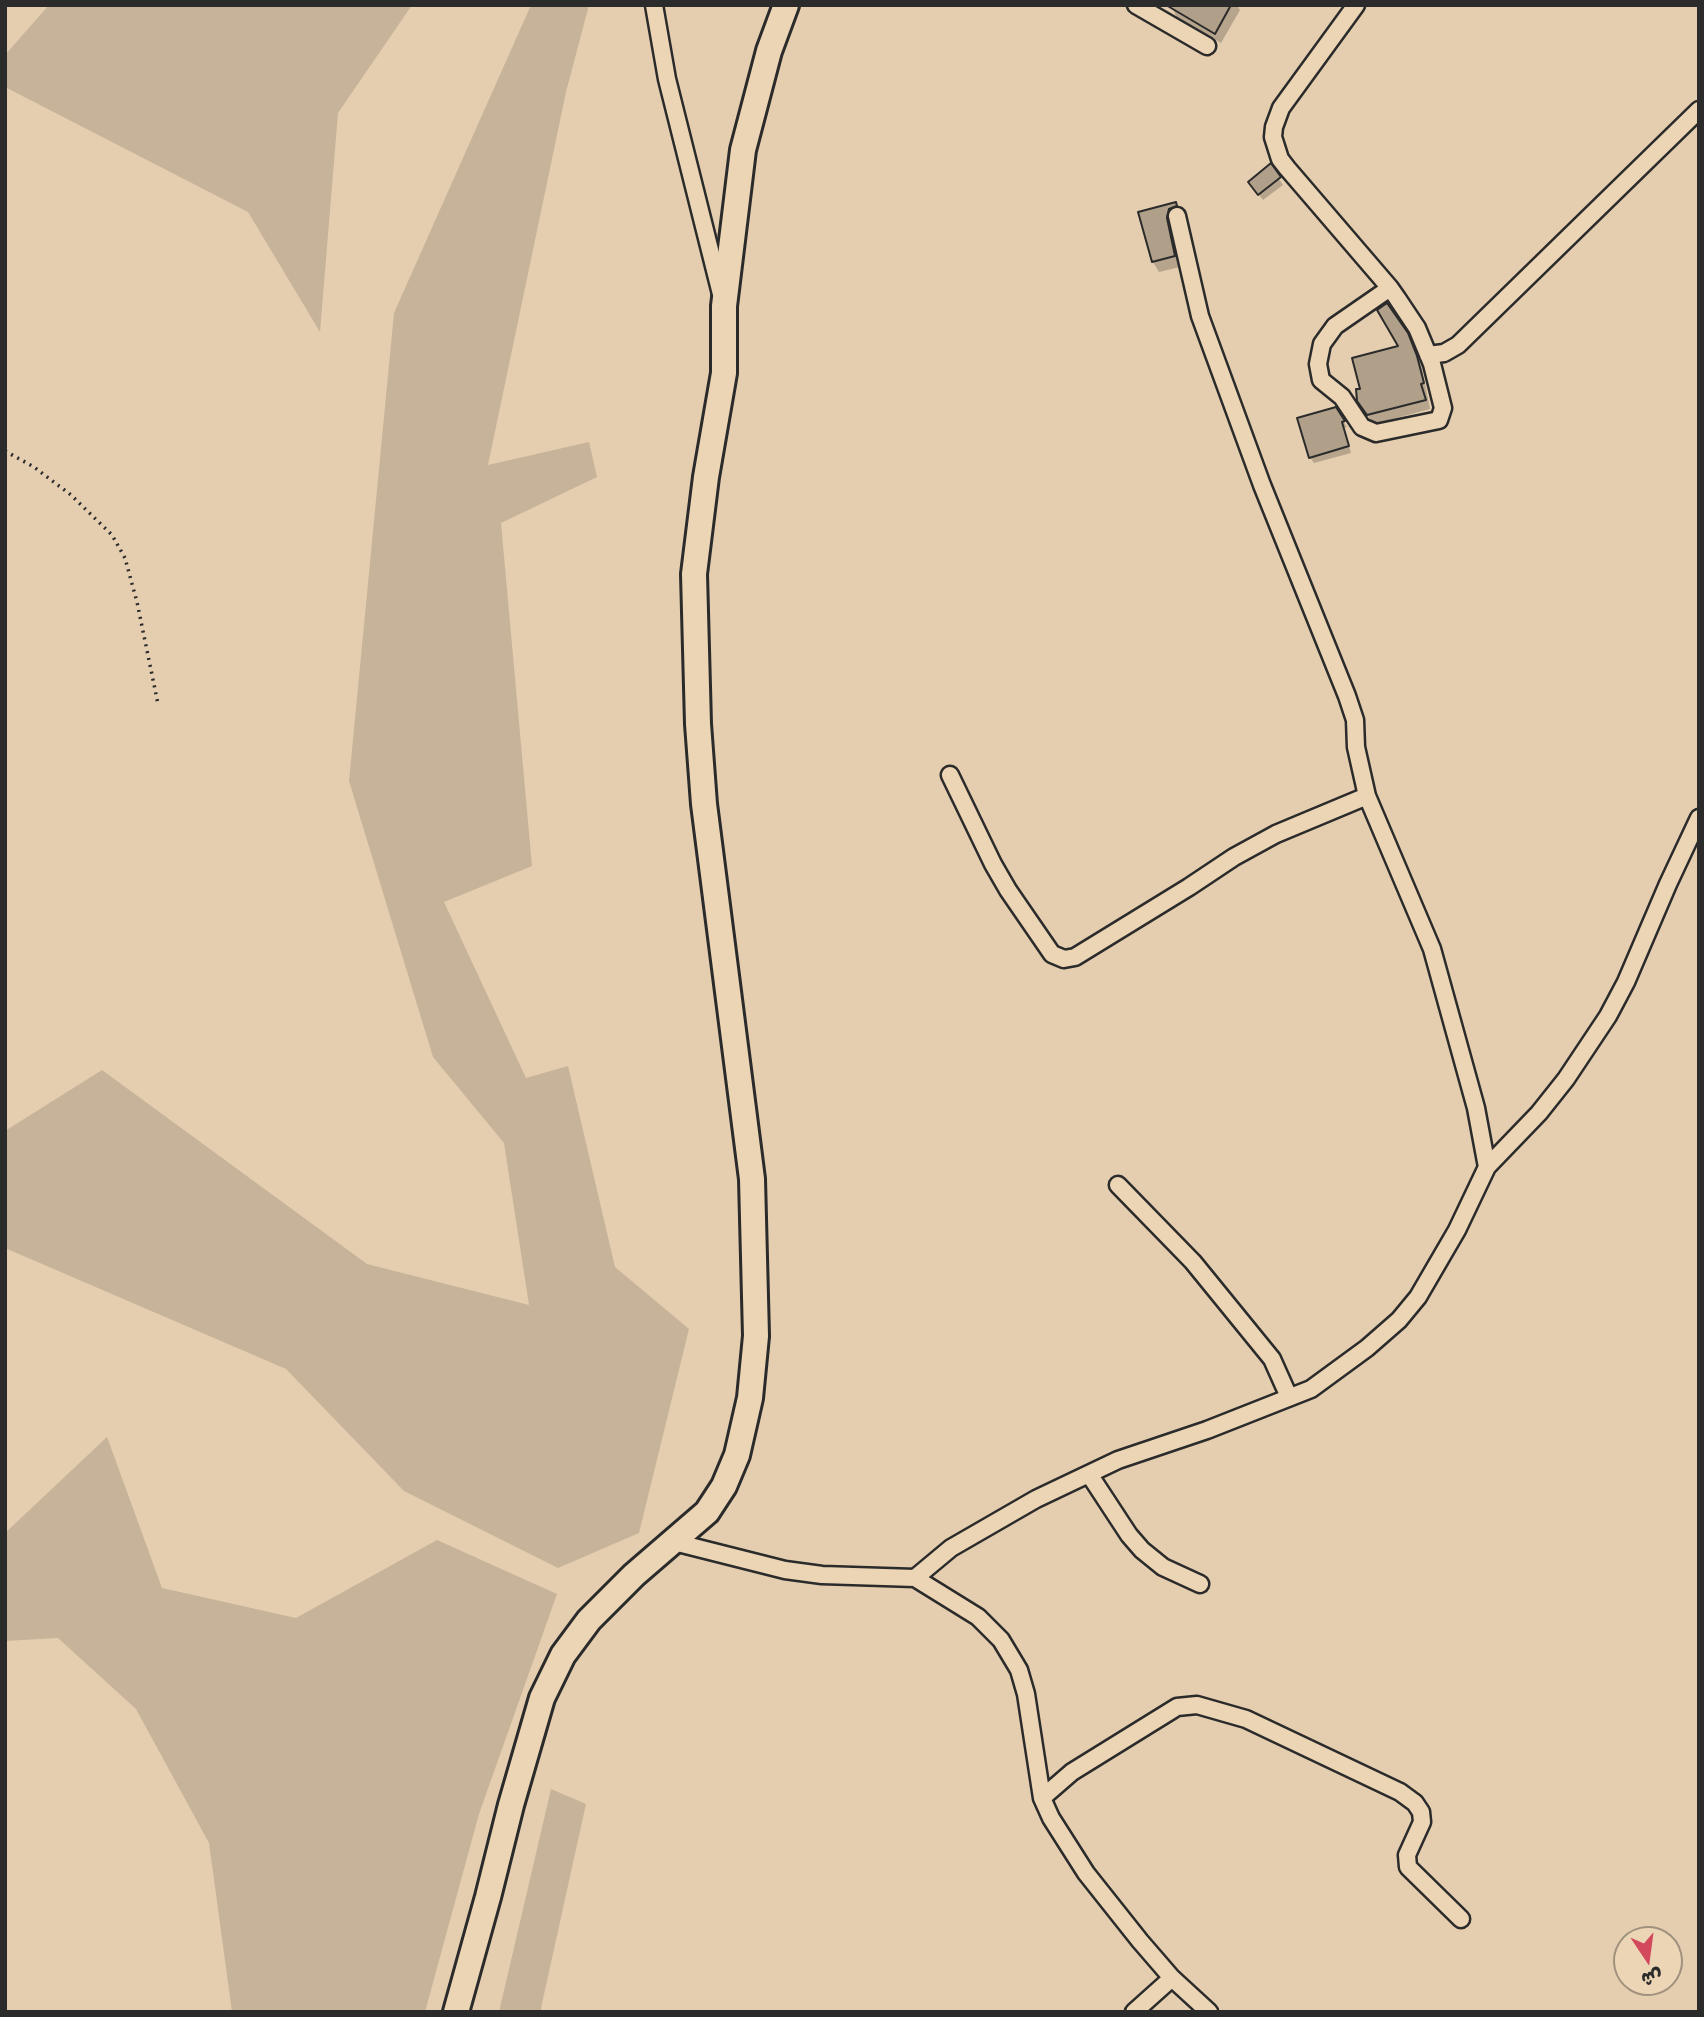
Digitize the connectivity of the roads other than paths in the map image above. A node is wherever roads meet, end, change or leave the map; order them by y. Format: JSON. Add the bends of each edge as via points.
{"nodes":[{"id":1,"x":654,"y":5,"type":"edge"},
{"id":2,"x":786,"y":5,"type":"edge"},
{"id":3,"x":1136,"y":5,"type":"edge"},
{"id":4,"x":1356,"y":5,"type":"edge"},
{"id":5,"x":1207,"y":46,"type":"dead end"},
{"id":6,"x":1699,"y":110,"type":"edge"},
{"id":7,"x":1177,"y":216,"type":"dead end"},
{"id":8,"x":1390,"y":288,"type":"junction"},
{"id":9,"x":724,"y":306,"type":"junction"},
{"id":10,"x":1429,"y":355,"type":"junction"},
{"id":11,"x":950,"y":775,"type":"dead end"},
{"id":12,"x":1367,"y":796,"type":"junction"},
{"id":13,"x":1699,"y":818,"type":"edge"},
{"id":14,"x":1487,"y":1167,"type":"junction"},
{"id":15,"x":1118,"y":1185,"type":"dead end"},
{"id":16,"x":1289,"y":1398,"type":"junction"},
{"id":17,"x":1089,"y":1474,"type":"junction"},
{"id":18,"x":674,"y":1542,"type":"junction"},
{"id":19,"x":915,"y":1578,"type":"junction"},
{"id":20,"x":1200,"y":1584,"type":"dead end"},
{"id":21,"x":1042,"y":1798,"type":"junction"},
{"id":22,"x":1461,"y":1919,"type":"dead end"},
{"id":23,"x":1172,"y":1979,"type":"junction"},
{"id":24,"x":456,"y":2012,"type":"edge"},
{"id":25,"x":1134,"y":2012,"type":"edge"},
{"id":26,"x":1209,"y":2012,"type":"edge"}],
"edges":[{"from":1,"to":9,"type":"street","via":[[667,79]]},
{"from":2,"to":9,"type":"main road","via":[[743,150]]},
{"from":3,"to":5,"type":"street"},
{"from":4,"to":8,"type":"street","via":[[1281,108],[1273,137],[1287,169]]},
{"from":6,"to":10,"type":"street","via":[[1458,345]]},
{"from":7,"to":12,"type":"street","via":[[1200,316],[1347,696]]},
{"from":8,"to":10,"type":"street"},
{"from":8,"to":10,"type":"street","via":[[1328,334],[1318,365],[1321,380],[1342,397],[1370,432],[1434,422],[1443,408]]},
{"from":9,"to":18,"type":"main road","via":[[724,373],[694,573],[698,724],[752,1179],[756,1336],[750,1398],[737,1455],[707,1512]]},
{"from":11,"to":12,"type":"street","via":[[1003,882],[1052,954],[1064,959],[1075,957],[1276,834]]},
{"from":12,"to":14,"type":"street","via":[[1432,949],[1476,1108]]},
{"from":13,"to":14,"type":"street","via":[[1608,1016],[1559,1088]]},
{"from":14,"to":16,"type":"street","via":[[1457,1230],[1418,1297],[1399,1320],[1311,1389]]},
{"from":15,"to":16,"type":"street","via":[[1193,1262],[1272,1359]]},
{"from":16,"to":17,"type":"street"},
{"from":17,"to":19,"type":"street","via":[[951,1548]]},
{"from":17,"to":20,"type":"street","via":[[1142,1550],[1163,1567]]},
{"from":18,"to":19,"type":"street","via":[[822,1576]]},
{"from":18,"to":24,"type":"main road","via":[[589,1620],[563,1655],[542,1698]]},
{"from":19,"to":21,"type":"street","via":[[978,1617],[1011,1653],[1026,1694]]},
{"from":21,"to":22,"type":"street","via":[[1072,1772],[1177,1707],[1197,1705],[1246,1719],[1415,1803],[1422,1822],[1407,1855],[1408,1867]]},
{"from":21,"to":23,"type":"street","via":[[1086,1873]]},
{"from":23,"to":25,"type":"street"},
{"from":23,"to":26,"type":"street"}]}
